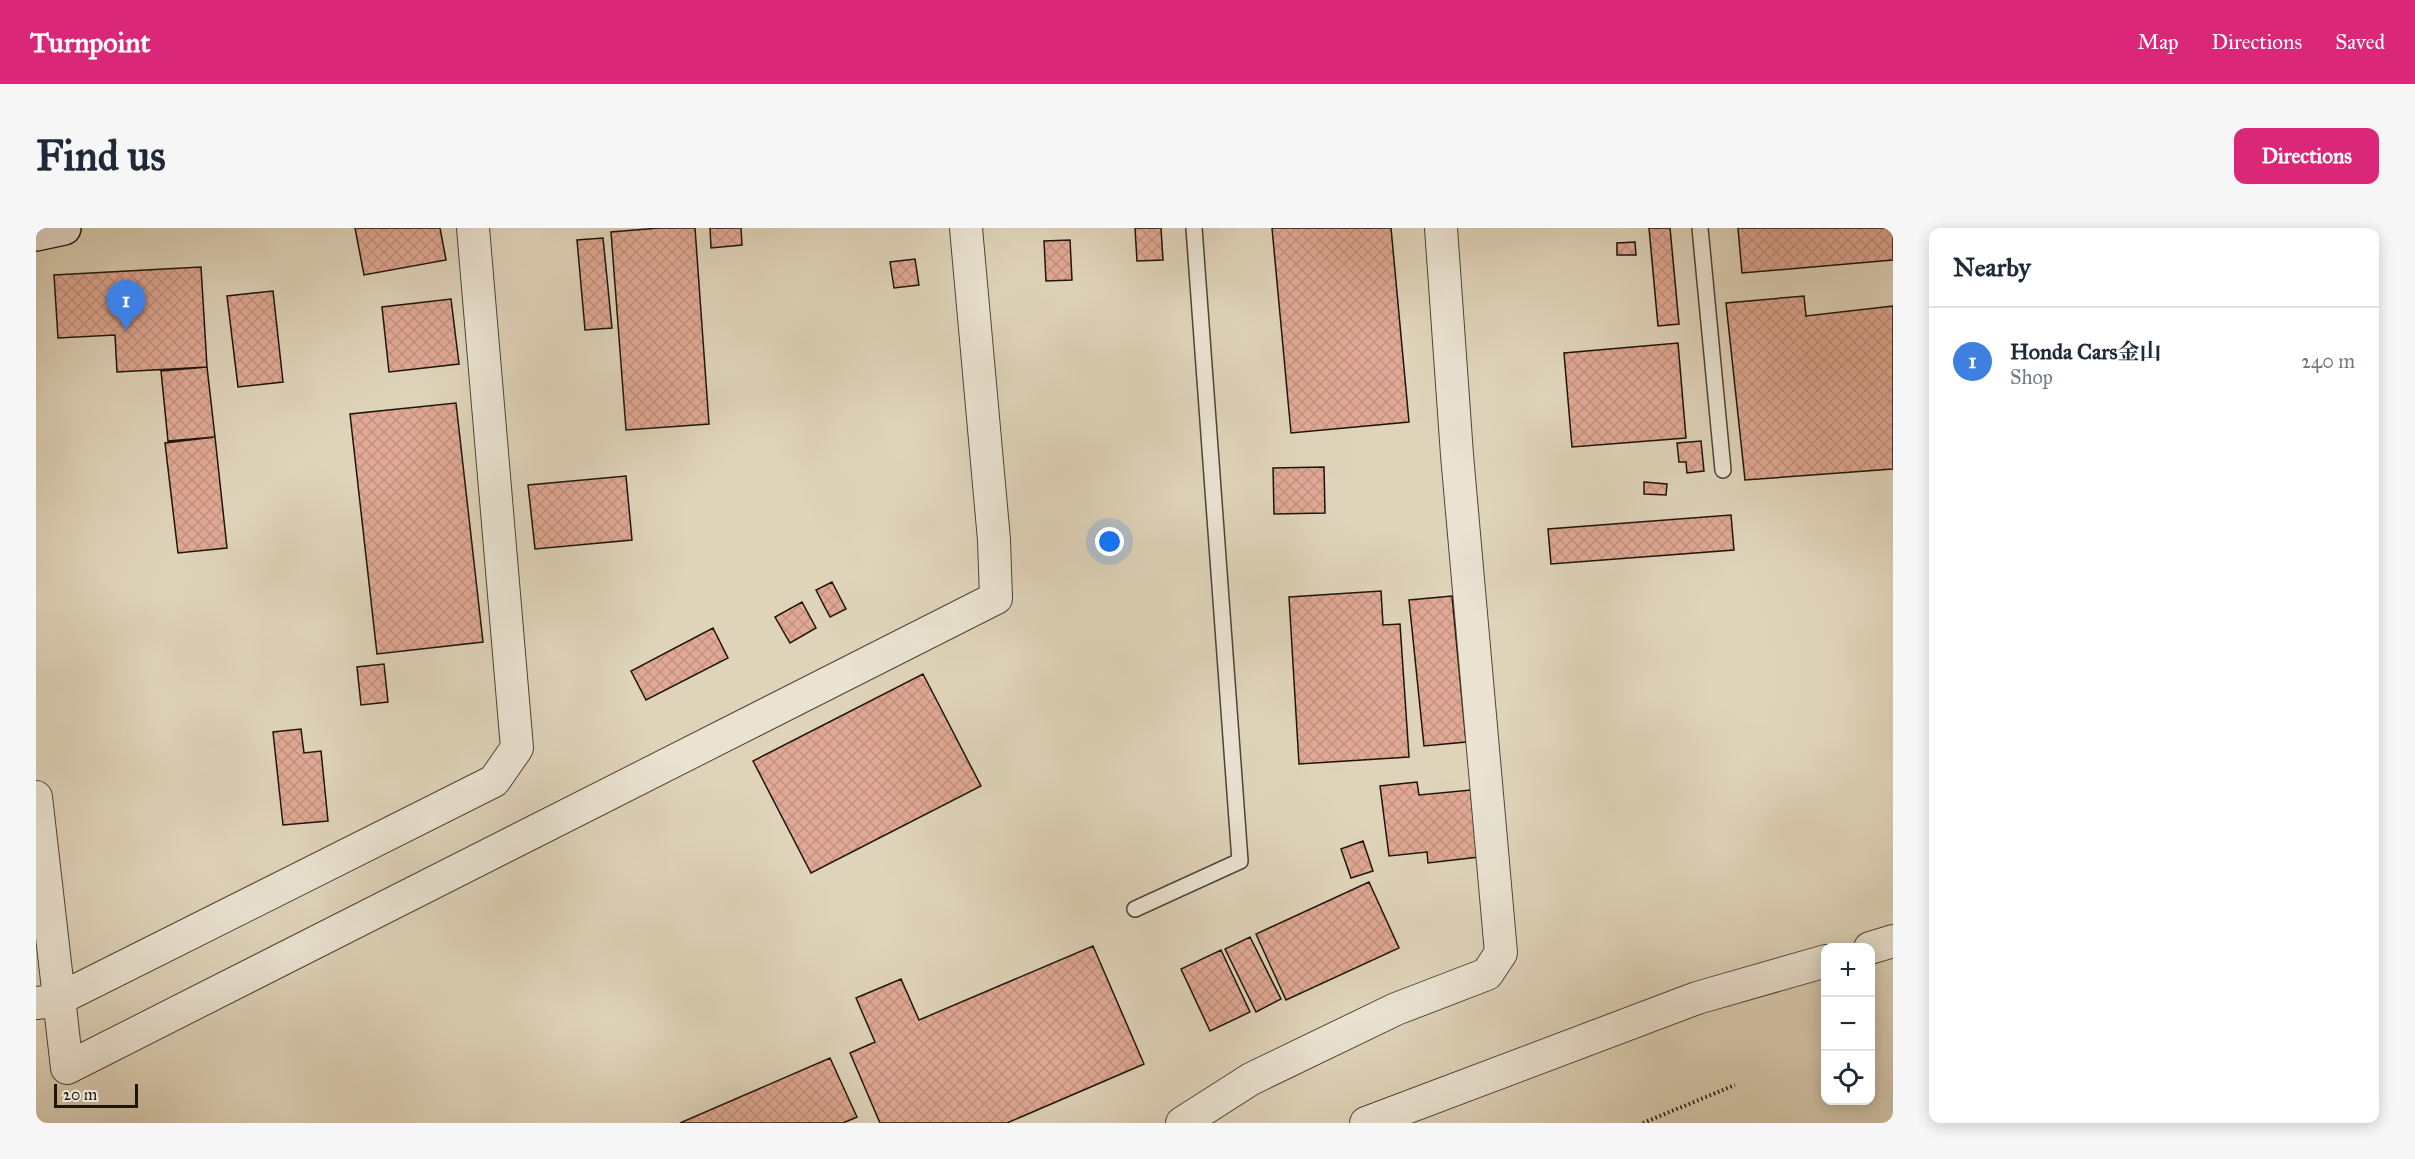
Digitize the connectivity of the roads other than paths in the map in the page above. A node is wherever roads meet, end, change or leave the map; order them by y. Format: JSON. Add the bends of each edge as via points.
{"nodes":[{"id":1,"x":64,"y":228,"type":"edge"},
{"id":2,"x":473,"y":228,"type":"edge"},
{"id":3,"x":966,"y":228,"type":"edge"},
{"id":4,"x":1194,"y":228,"type":"edge"},
{"id":5,"x":1441,"y":228,"type":"edge"},
{"id":6,"x":1700,"y":228,"type":"edge"},
{"id":7,"x":36,"y":234,"type":"edge"},
{"id":8,"x":1723,"y":470,"type":"dead end"},
{"id":9,"x":36,"y":797,"type":"edge"},
{"id":10,"x":1135,"y":909,"type":"dead end"},
{"id":11,"x":1893,"y":941,"type":"edge"},
{"id":12,"x":1875,"y":946,"type":"edge"},
{"id":13,"x":1821,"y":962,"type":"edge"},
{"id":14,"x":47,"y":1002,"type":"edge"},
{"id":15,"x":1182,"y":1123,"type":"edge"},
{"id":16,"x":1366,"y":1123,"type":"edge"}],
"edges":[{"from":1,"to":7,"type":"street"},
{"from":2,"to":14,"type":"street","via":[[517,748],[494,781]]},
{"from":3,"to":14,"type":"street","via":[[996,598],[67,1068]]},
{"from":4,"to":10,"type":"lane","via":[[1240,861]]},
{"from":5,"to":15,"type":"street","via":[[1501,953],[1487,974],[1396,1009],[1251,1079]]},
{"from":6,"to":8,"type":"lane"},
{"from":9,"to":14,"type":"street"},
{"from":11,"to":12,"type":"street"},
{"from":13,"to":16,"type":"street","via":[[1697,998]]}]}
